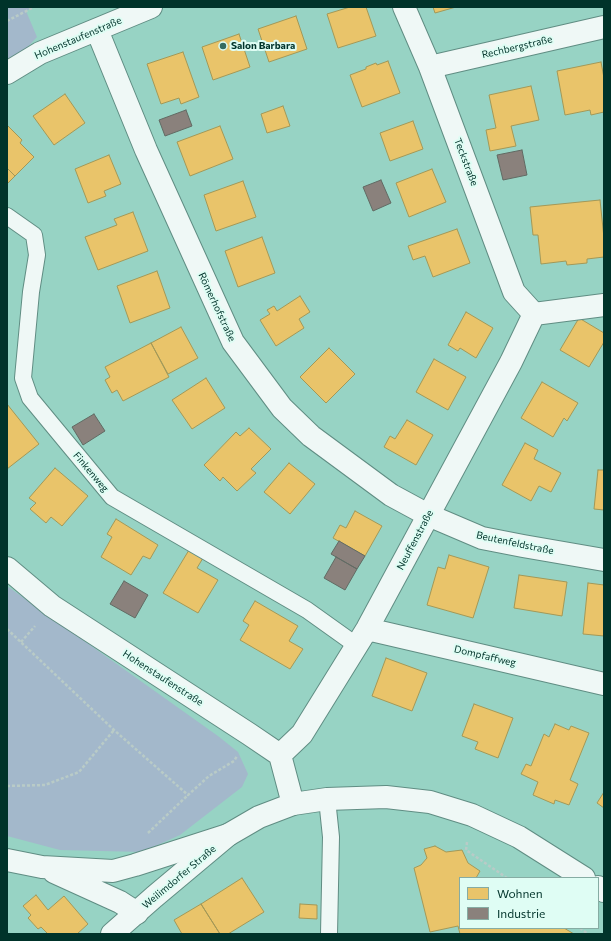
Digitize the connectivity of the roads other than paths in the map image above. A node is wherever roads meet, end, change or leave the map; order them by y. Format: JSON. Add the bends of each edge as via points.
{"nodes":[{"id":1,"x":151,"y":7,"type":"edge"},
{"id":2,"x":404,"y":7,"type":"edge"},
{"id":3,"x":604,"y":27,"type":"edge"},
{"id":4,"x":97,"y":30,"type":"junction"},
{"id":5,"x":430,"y":67,"type":"junction"},
{"id":6,"x":7,"y":73,"type":"edge"},
{"id":7,"x":7,"y":216,"type":"edge"},
{"id":8,"x":604,"y":305,"type":"edge"},
{"id":9,"x":534,"y":314,"type":"junction"},
{"id":10,"x":428,"y":515,"type":"junction"},
{"id":11,"x":604,"y":560,"type":"edge"},
{"id":12,"x":7,"y":568,"type":"edge"},
{"id":13,"x":361,"y":637,"type":"junction"},
{"id":14,"x":604,"y":684,"type":"edge"},
{"id":15,"x":280,"y":755,"type":"junction"},
{"id":16,"x":327,"y":799,"type":"junction"},
{"id":17,"x":293,"y":804,"type":"junction"},
{"id":18,"x":228,"y":835,"type":"junction"},
{"id":19,"x":7,"y":860,"type":"edge"},
{"id":20,"x":42,"y":867,"type":"junction"},
{"id":21,"x":582,"y":877,"type":"edge"},
{"id":22,"x":137,"y":913,"type":"junction"},
{"id":23,"x":112,"y":934,"type":"edge"},
{"id":24,"x":329,"y":934,"type":"edge"}],
"edges":[{"from":1,"to":4,"type":"street","name":"Hohenstaufenstraße"},
{"from":2,"to":5,"type":"street","name":"Teckstraße"},
{"from":3,"to":5,"type":"street","name":"Rechbergstraße"},
{"from":4,"to":6,"type":"street","name":"Hohenstaufenstraße","via":[[40,53]]},
{"from":4,"to":10,"type":"street","name":"Römerhofstraße","via":[[146,150],[233,342],[282,408],[311,436],[391,494]]},
{"from":5,"to":9,"type":"street","name":"Teckstraße","via":[[514,292]]},
{"from":7,"to":13,"type":"lane","name":"Finkenweg","via":[[34,235],[37,255],[23,378],[30,398],[112,497],[307,610]]},
{"from":8,"to":9,"type":"street"},
{"from":9,"to":10,"type":"street","name":"Neuffenstraße","via":[[511,362]]},
{"from":10,"to":11,"type":"street","name":"Beutenfeldstraße","via":[[482,538]]},
{"from":10,"to":13,"type":"street","name":"Neuffenstraße"},
{"from":12,"to":15,"type":"street","name":"Hohenstaufenstraße","via":[[52,606]]},
{"from":13,"to":14,"type":"street","name":"Dompfaffweg"},
{"from":13,"to":15,"type":"street","name":"Neuffenstraße","via":[[302,734]]},
{"from":15,"to":17,"type":"street"},
{"from":16,"to":17,"type":"street","name":"Weilimdorfer Straße"},
{"from":16,"to":21,"type":"street","name":"Weilimdorfer Straße","via":[[386,797],[430,802],[472,815],[519,837]]},
{"from":16,"to":24,"type":"lane","via":[[331,837]]},
{"from":17,"to":18,"type":"street","name":"Weilimdorfer Straße","via":[[259,817]]},
{"from":18,"to":20,"type":"street","name":"Weilimdorfer Straße","via":[[113,871]]},
{"from":18,"to":22,"type":"street","name":"Weilimdorfer Straße"},
{"from":19,"to":20,"type":"street","name":"Weilimdorfer Straße"},
{"from":20,"to":22,"type":"street","name":"Weilimdorfer Straße","via":[[120,902]]},
{"from":22,"to":23,"type":"street"}]}
